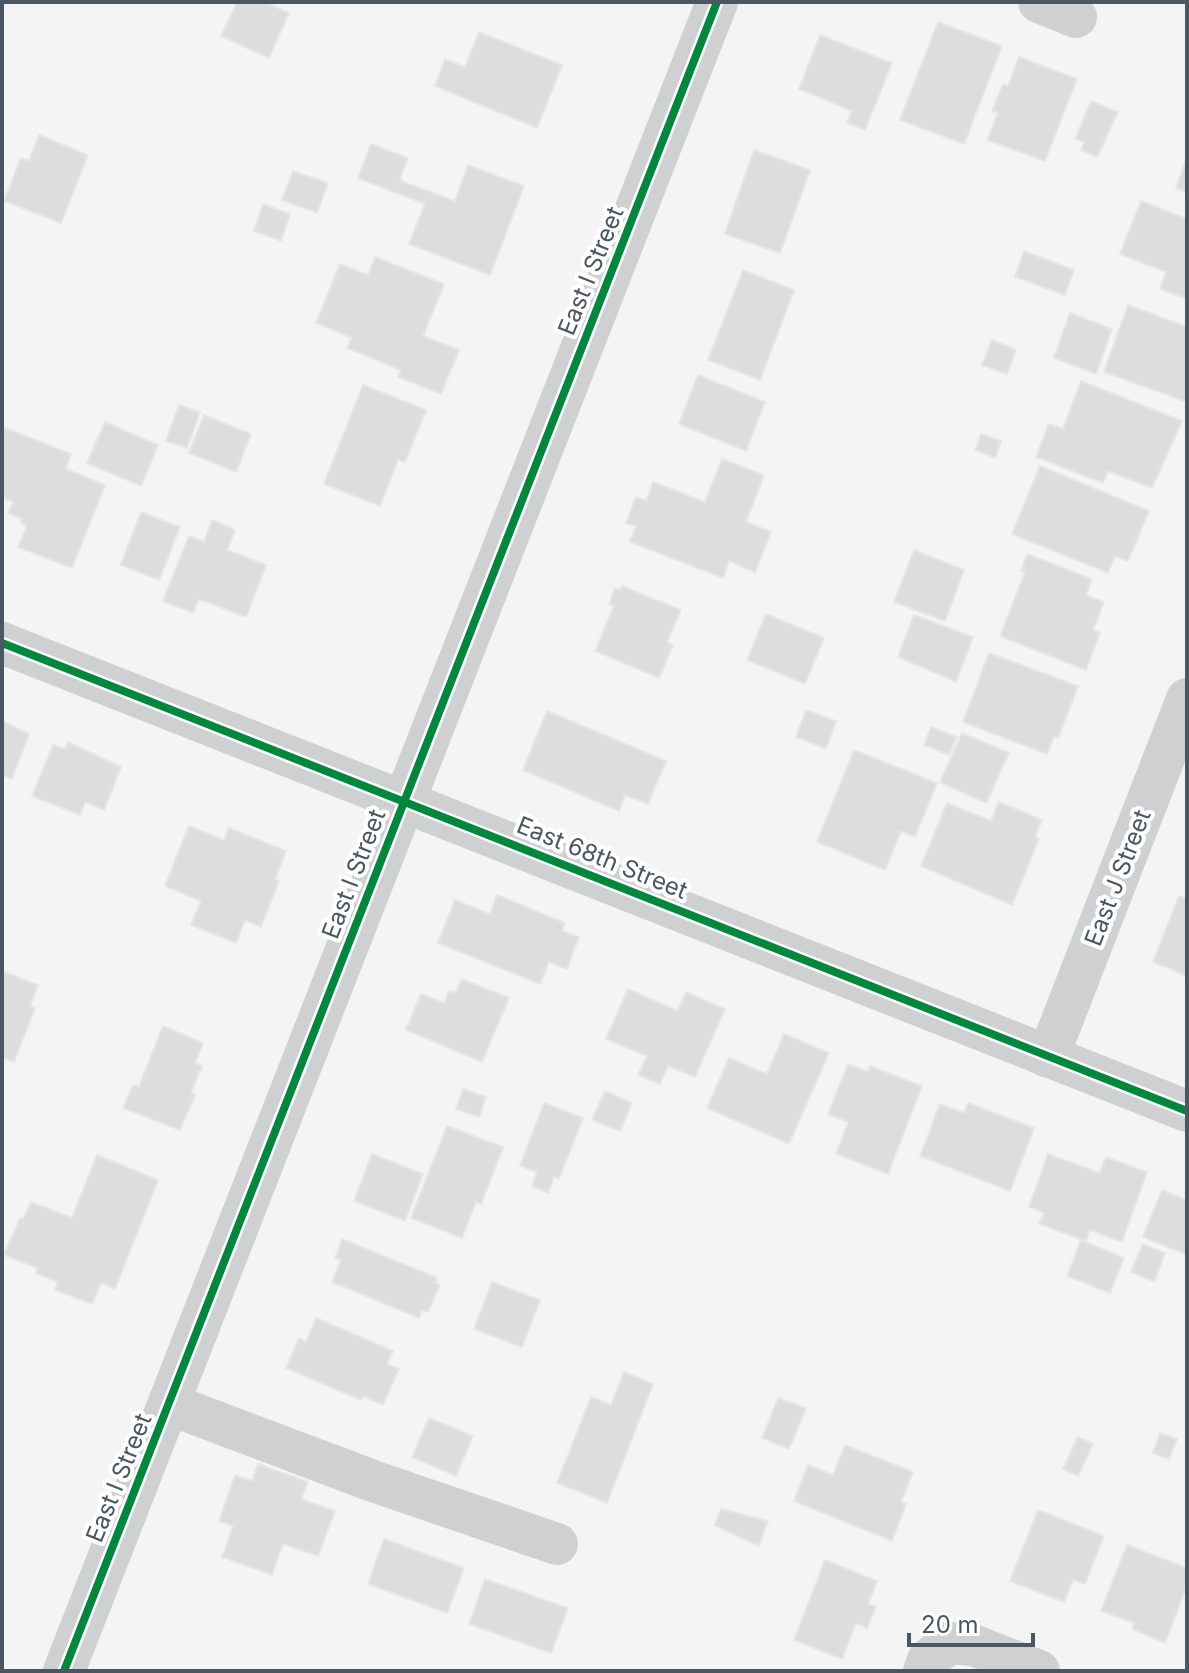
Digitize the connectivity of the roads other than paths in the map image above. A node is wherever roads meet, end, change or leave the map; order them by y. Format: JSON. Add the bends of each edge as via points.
{"nodes":[{"id":1,"x":717,"y":2,"type":"edge"},
{"id":2,"x":2,"y":643,"type":"edge"},
{"id":3,"x":1187,"y":699,"type":"edge"},
{"id":4,"x":403,"y":801,"type":"junction"},
{"id":5,"x":1048,"y":1057,"type":"junction"},
{"id":6,"x":1187,"y":1111,"type":"edge"},
{"id":7,"x":169,"y":1404,"type":"junction"},
{"id":8,"x":557,"y":1544,"type":"dead end"},
{"id":9,"x":64,"y":1671,"type":"edge"},
{"id":10,"x":924,"y":1671,"type":"edge"},
{"id":11,"x":1039,"y":1671,"type":"edge"}],
"edges":[{"from":1,"to":4,"type":"street","name":"East I Street"},
{"from":2,"to":4,"type":"street","name":"East 68th Street"},
{"from":3,"to":5,"type":"street","name":"East J Street"},
{"from":4,"to":5,"type":"street","name":"East 68th Street"},
{"from":4,"to":7,"type":"street","name":"East I Street"},
{"from":5,"to":6,"type":"street","name":"East 68th Street"},
{"from":7,"to":8,"type":"street"},
{"from":7,"to":9,"type":"street","name":"East I Street"},
{"from":10,"to":11,"type":"street","via":[[928,1660],[949,1643],[973,1645]]}]}
